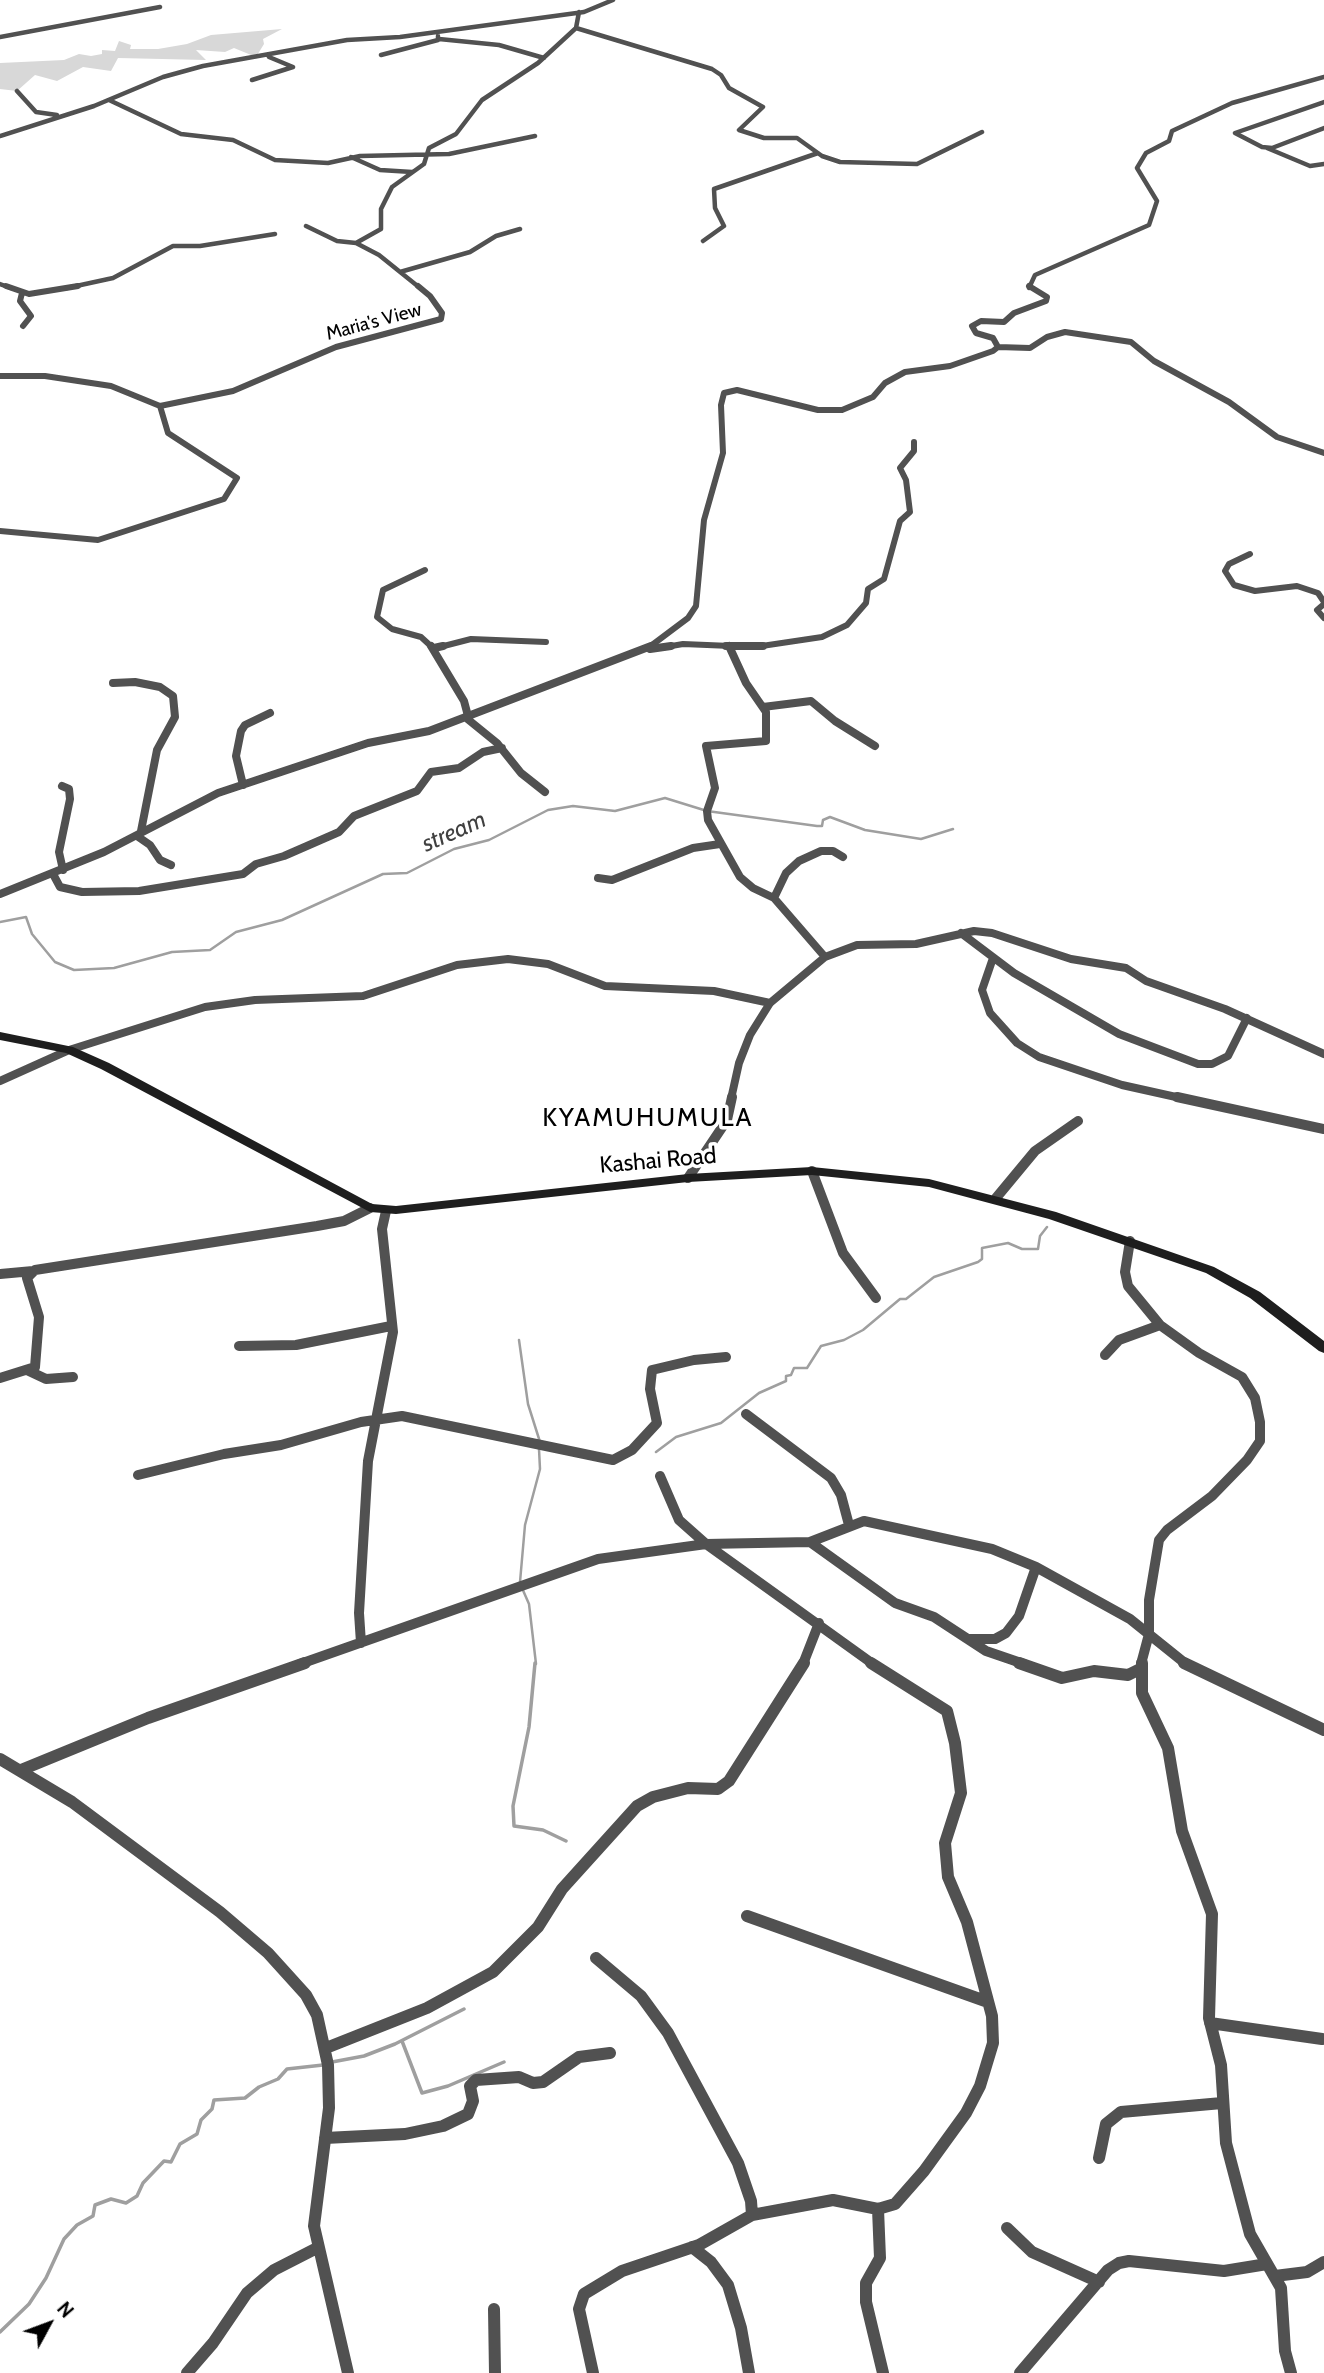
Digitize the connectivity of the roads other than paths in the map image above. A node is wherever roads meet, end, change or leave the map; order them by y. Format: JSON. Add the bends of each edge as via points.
{"nodes":[{"id":1,"x":613,"y":0,"type":"edge"},
{"id":2,"x":160,"y":8,"type":"dead end"},
{"id":3,"x":579,"y":12,"type":"junction"},
{"id":4,"x":576,"y":28,"type":"junction"},
{"id":5,"x":435,"y":32,"type":"junction"},
{"id":6,"x":0,"y":37,"type":"edge"},
{"id":7,"x":439,"y":39,"type":"junction"},
{"id":8,"x":381,"y":55,"type":"dead end"},
{"id":9,"x":256,"y":57,"type":"junction"},
{"id":10,"x":544,"y":58,"type":"junction"},
{"id":11,"x":1324,"y":77,"type":"edge"},
{"id":12,"x":253,"y":80,"type":"dead end"},
{"id":13,"x":18,"y":91,"type":"dead end"},
{"id":14,"x":109,"y":100,"type":"junction"},
{"id":15,"x":1324,"y":102,"type":"edge"},
{"id":16,"x":62,"y":116,"type":"junction"},
{"id":17,"x":1324,"y":128,"type":"edge"},
{"id":18,"x":982,"y":132,"type":"dead end"},
{"id":19,"x":0,"y":136,"type":"edge"},
{"id":20,"x":535,"y":136,"type":"dead end"},
{"id":21,"x":1266,"y":148,"type":"junction"},
{"id":22,"x":426,"y":153,"type":"junction"},
{"id":23,"x":817,"y":153,"type":"junction"},
{"id":24,"x":351,"y":157,"type":"junction"},
{"id":25,"x":1324,"y":164,"type":"edge"},
{"id":26,"x":414,"y":172,"type":"junction"},
{"id":27,"x":306,"y":226,"type":"dead end"},
{"id":28,"x":520,"y":229,"type":"dead end"},
{"id":29,"x":275,"y":234,"type":"dead end"},
{"id":30,"x":703,"y":242,"type":"dead end"},
{"id":31,"x":356,"y":243,"type":"junction"},
{"id":32,"x":400,"y":272,"type":"junction"},
{"id":33,"x":0,"y":284,"type":"edge"},
{"id":34,"x":22,"y":293,"type":"junction"},
{"id":35,"x":23,"y":326,"type":"dead end"},
{"id":36,"x":998,"y":346,"type":"junction"},
{"id":37,"x":0,"y":376,"type":"edge"},
{"id":38,"x":160,"y":406,"type":"junction"},
{"id":39,"x":914,"y":442,"type":"dead end"},
{"id":40,"x":1324,"y":453,"type":"edge"},
{"id":41,"x":0,"y":531,"type":"edge"},
{"id":42,"x":1250,"y":554,"type":"dead end"},
{"id":43,"x":425,"y":570,"type":"dead end"},
{"id":44,"x":1324,"y":603,"type":"edge"},
{"id":45,"x":1324,"y":618,"type":"edge"},
{"id":46,"x":546,"y":642,"type":"dead end"},
{"id":47,"x":729,"y":646,"type":"junction"},
{"id":48,"x":433,"y":648,"type":"junction"},
{"id":49,"x":645,"y":650,"type":"junction"},
{"id":50,"x":113,"y":683,"type":"dead end"},
{"id":51,"x":763,"y":707,"type":"junction"},
{"id":52,"x":270,"y":713,"type":"dead end"},
{"id":53,"x":466,"y":717,"type":"junction"},
{"id":54,"x":875,"y":746,"type":"dead end"},
{"id":55,"x":502,"y":748,"type":"junction"},
{"id":56,"x":243,"y":785,"type":"junction"},
{"id":57,"x":62,"y":786,"type":"dead end"},
{"id":58,"x":545,"y":792,"type":"dead end"},
{"id":59,"x":139,"y":834,"type":"junction"},
{"id":60,"x":720,"y":844,"type":"junction"},
{"id":61,"x":843,"y":857,"type":"dead end"},
{"id":62,"x":171,"y":864,"type":"dead end"},
{"id":63,"x":63,"y":870,"type":"junction"},
{"id":64,"x":53,"y":874,"type":"junction"},
{"id":65,"x":598,"y":878,"type":"dead end"},
{"id":66,"x":0,"y":894,"type":"edge"},
{"id":67,"x":774,"y":898,"type":"junction"},
{"id":68,"x":961,"y":933,"type":"junction"},
{"id":69,"x":825,"y":957,"type":"junction"},
{"id":70,"x":993,"y":958,"type":"junction"},
{"id":71,"x":770,"y":1003,"type":"junction"},
{"id":72,"x":1247,"y":1018,"type":"junction"},
{"id":73,"x":0,"y":1036,"type":"edge"},
{"id":74,"x":69,"y":1050,"type":"junction"},
{"id":75,"x":1324,"y":1054,"type":"edge"},
{"id":76,"x":0,"y":1081,"type":"edge"},
{"id":77,"x":1078,"y":1121,"type":"dead end"},
{"id":78,"x":1324,"y":1129,"type":"edge"},
{"id":79,"x":813,"y":1171,"type":"junction"},
{"id":80,"x":688,"y":1178,"type":"junction"},
{"id":81,"x":996,"y":1198,"type":"junction"},
{"id":82,"x":370,"y":1209,"type":"junction"},
{"id":83,"x":386,"y":1211,"type":"junction"},
{"id":84,"x":1130,"y":1241,"type":"junction"},
{"id":85,"x":35,"y":1270,"type":"junction"},
{"id":86,"x":0,"y":1275,"type":"edge"},
{"id":87,"x":876,"y":1298,"type":"dead end"},
{"id":88,"x":1160,"y":1325,"type":"junction"},
{"id":89,"x":391,"y":1326,"type":"junction"},
{"id":90,"x":239,"y":1346,"type":"dead end"},
{"id":91,"x":1324,"y":1348,"type":"edge"},
{"id":92,"x":1105,"y":1355,"type":"dead end"},
{"id":93,"x":726,"y":1357,"type":"dead end"},
{"id":94,"x":29,"y":1371,"type":"junction"},
{"id":95,"x":73,"y":1377,"type":"dead end"},
{"id":96,"x":0,"y":1378,"type":"edge"},
{"id":97,"x":746,"y":1414,"type":"dead end"},
{"id":98,"x":374,"y":1420,"type":"junction"},
{"id":99,"x":138,"y":1475,"type":"dead end"},
{"id":100,"x":660,"y":1476,"type":"dead end"},
{"id":101,"x":849,"y":1525,"type":"junction"},
{"id":102,"x":810,"y":1542,"type":"junction"},
{"id":103,"x":706,"y":1544,"type":"junction"},
{"id":104,"x":1036,"y":1567,"type":"junction"},
{"id":105,"x":819,"y":1623,"type":"junction"},
{"id":106,"x":1149,"y":1634,"type":"junction"},
{"id":107,"x":969,"y":1639,"type":"junction"},
{"id":108,"x":361,"y":1643,"type":"junction"},
{"id":109,"x":1140,"y":1669,"type":"junction"},
{"id":110,"x":1324,"y":1730,"type":"edge"},
{"id":111,"x":0,"y":1759,"type":"edge"},
{"id":112,"x":21,"y":1770,"type":"junction"},
{"id":113,"x":747,"y":1916,"type":"dead end"},
{"id":114,"x":596,"y":1958,"type":"dead end"},
{"id":115,"x":988,"y":2002,"type":"junction"},
{"id":116,"x":1210,"y":2024,"type":"junction"},
{"id":117,"x":1322,"y":2039,"type":"dead end"},
{"id":118,"x":326,"y":2048,"type":"junction"},
{"id":119,"x":610,"y":2053,"type":"dead end"},
{"id":120,"x":1223,"y":2102,"type":"junction"},
{"id":121,"x":325,"y":2138,"type":"junction"},
{"id":122,"x":1099,"y":2158,"type":"dead end"},
{"id":123,"x":878,"y":2209,"type":"junction"},
{"id":124,"x":752,"y":2215,"type":"junction"},
{"id":125,"x":1007,"y":2228,"type":"dead end"},
{"id":126,"x":692,"y":2247,"type":"junction"},
{"id":127,"x":317,"y":2248,"type":"junction"},
{"id":128,"x":1324,"y":2262,"type":"edge"},
{"id":129,"x":1267,"y":2264,"type":"junction"},
{"id":130,"x":1275,"y":2276,"type":"junction"},
{"id":131,"x":1099,"y":2281,"type":"junction"},
{"id":132,"x":494,"y":2309,"type":"dead end"},
{"id":133,"x":187,"y":2373,"type":"edge"},
{"id":134,"x":348,"y":2373,"type":"edge"},
{"id":135,"x":495,"y":2373,"type":"edge"},
{"id":136,"x":593,"y":2373,"type":"edge"},
{"id":137,"x":750,"y":2373,"type":"edge"},
{"id":138,"x":883,"y":2373,"type":"edge"},
{"id":139,"x":1020,"y":2373,"type":"edge"},
{"id":140,"x":1290,"y":2373,"type":"edge"}],
"edges":[{"from":1,"to":3,"type":"street"},
{"from":2,"to":6,"type":"street"},
{"from":3,"to":4,"type":"street"},
{"from":3,"to":5,"type":"street"},
{"from":4,"to":10,"type":"street"},
{"from":4,"to":23,"type":"street","via":[[712,69],[729,89],[763,107],[739,130],[764,138],[797,138]]},
{"from":5,"to":7,"type":"street"},
{"from":5,"to":9,"type":"street","via":[[347,40]]},
{"from":7,"to":8,"type":"street"},
{"from":7,"to":10,"type":"street","via":[[499,46]]},
{"from":9,"to":12,"type":"street","via":[[279,59],[293,67]]},
{"from":9,"to":14,"type":"street","via":[[163,77]]},
{"from":10,"to":22,"type":"street","via":[[482,100],[462,129]]},
{"from":11,"to":36,"type":"street","via":[[1232,103],[1172,131],[1169,141],[1146,153],[1137,167],[1157,201],[1149,225],[1035,275],[1028,287],[1047,297],[1042,304],[1014,313],[1004,322],[983,321],[972,326]]},
{"from":13,"to":16,"type":"street","via":[[36,112]]},
{"from":14,"to":16,"type":"street"},
{"from":14,"to":24,"type":"street","via":[[181,134],[233,140],[271,159],[328,163]]},
{"from":15,"to":21,"type":"street","via":[[1235,133]]},
{"from":16,"to":19,"type":"street"},
{"from":17,"to":21,"type":"street"},
{"from":18,"to":23,"type":"street","via":[[916,164],[850,164]]},
{"from":20,"to":22,"type":"street","via":[[458,153]]},
{"from":21,"to":25,"type":"street","via":[[1307,165]]},
{"from":22,"to":24,"type":"street"},
{"from":22,"to":26,"type":"street","via":[[427,161]]},
{"from":23,"to":30,"type":"street","via":[[714,189],[715,208],[723,226]]},
{"from":24,"to":26,"type":"street","via":[[380,170]]},
{"from":26,"to":31,"type":"street","via":[[392,187],[381,209],[381,229]]},
{"from":27,"to":31,"type":"street","name":"Maria's View","via":[[337,241]]},
{"from":28,"to":32,"type":"street","via":[[496,236],[470,252]]},
{"from":29,"to":34,"type":"street","via":[[173,246],[113,278]]},
{"from":31,"to":32,"type":"street","name":"Maria's View"},
{"from":32,"to":38,"type":"street","name":"Maria's View","via":[[430,296],[441,319],[336,346],[233,391]]},
{"from":33,"to":34,"type":"street"},
{"from":34,"to":35,"type":"street","via":[[20,301],[31,314]]},
{"from":36,"to":40,"type":"street","via":[[1030,348],[1065,332],[1131,342],[1278,437]]},
{"from":36,"to":49,"type":"street","via":[[958,364],[905,372],[884,383],[873,397],[842,410],[818,410],[737,390],[724,393],[723,453],[704,520],[695,606],[688,618]]},
{"from":37,"to":38,"type":"street","via":[[46,376],[111,386]]},
{"from":38,"to":41,"type":"street","via":[[168,433],[237,478],[224,499],[98,540]]},
{"from":39,"to":47,"type":"street","via":[[914,451],[900,468],[910,512],[900,521],[887,575],[868,589],[866,603],[857,615],[822,637]]},
{"from":42,"to":44,"type":"street","via":[[1225,571],[1234,585],[1255,591],[1297,586],[1318,593]]},
{"from":43,"to":48,"type":"street","via":[[383,590],[377,617],[392,629],[421,637]]},
{"from":44,"to":45,"type":"street","via":[[1317,610]]},
{"from":46,"to":48,"type":"street","via":[[471,639]]},
{"from":47,"to":49,"type":"street","via":[[682,644]]},
{"from":47,"to":51,"type":"street"},
{"from":48,"to":53,"type":"street","via":[[464,701]]},
{"from":49,"to":53,"type":"street"},
{"from":50,"to":59,"type":"street","via":[[147,684],[173,696],[175,717],[157,750]]},
{"from":51,"to":54,"type":"street","via":[[811,701]]},
{"from":51,"to":60,"type":"street","via":[[768,719],[765,742],[706,746],[715,788],[708,820]]},
{"from":52,"to":56,"type":"street","via":[[241,731],[236,756]]},
{"from":53,"to":55,"type":"street"},
{"from":53,"to":56,"type":"street","via":[[429,731],[350,748]]},
{"from":55,"to":58,"type":"street","via":[[521,773]]},
{"from":55,"to":64,"type":"street","via":[[483,752],[459,768],[430,772],[417,791],[354,816],[339,832],[256,864],[243,874],[139,891],[82,892],[60,887]]},
{"from":56,"to":59,"type":"street"},
{"from":57,"to":63,"type":"street","via":[[69,789],[70,799],[59,852]]},
{"from":59,"to":62,"type":"street","via":[[160,860]]},
{"from":59,"to":63,"type":"street"},
{"from":60,"to":65,"type":"street","via":[[693,848],[612,880]]},
{"from":60,"to":67,"type":"street","via":[[745,882]]},
{"from":61,"to":67,"type":"street","via":[[821,850],[799,861],[786,873]]},
{"from":63,"to":64,"type":"street"},
{"from":64,"to":66,"type":"street"},
{"from":67,"to":69,"type":"street"},
{"from":68,"to":69,"type":"street","via":[[916,944],[857,945]]},
{"from":68,"to":70,"type":"street"},
{"from":68,"to":72,"type":"street","via":[[984,931],[1071,959],[1126,968],[1146,981]]},
{"from":69,"to":71,"type":"street"},
{"from":70,"to":72,"type":"street","via":[[1119,1034],[1198,1064],[1212,1064],[1227,1056]]},
{"from":70,"to":78,"type":"street","via":[[982,990],[990,1013],[1017,1042],[1039,1057],[1122,1085]]},
{"from":71,"to":74,"type":"street","via":[[714,991],[605,986],[548,964],[508,959],[457,965],[363,996],[255,1000],[205,1007]]},
{"from":71,"to":80,"type":"street","via":[[738,1063],[727,1120]]},
{"from":72,"to":75,"type":"street"},
{"from":73,"to":74,"type":"street","name":"Kashai Road"},
{"from":74,"to":76,"type":"street"},
{"from":74,"to":82,"type":"street","name":"Kashai Road"},
{"from":77,"to":81,"type":"street","via":[[1035,1151]]},
{"from":79,"to":80,"type":"street","name":"Kashai Road"},
{"from":79,"to":81,"type":"street","name":"Kashai Road","via":[[929,1183]]},
{"from":79,"to":87,"type":"street","via":[[843,1254]]},
{"from":80,"to":83,"type":"street","name":"Kashai Road"},
{"from":81,"to":84,"type":"street","name":"Kashai Road"},
{"from":82,"to":83,"type":"street","name":"Kashai Road"},
{"from":82,"to":85,"type":"street","via":[[317,1226]]},
{"from":83,"to":89,"type":"street","via":[[382,1228]]},
{"from":84,"to":88,"type":"street","via":[[1125,1280]]},
{"from":84,"to":91,"type":"street","name":"Kashai Road","via":[[1231,1281]]},
{"from":85,"to":86,"type":"street"},
{"from":85,"to":94,"type":"street","via":[[27,1278],[39,1317],[35,1367]]},
{"from":88,"to":92,"type":"street","via":[[1119,1340]]},
{"from":88,"to":106,"type":"street","via":[[1242,1377],[1255,1398],[1261,1433],[1231,1478],[1159,1540],[1149,1600]]},
{"from":89,"to":90,"type":"street","via":[[296,1345]]},
{"from":89,"to":98,"type":"street"},
{"from":93,"to":98,"type":"street","via":[[652,1370],[650,1389],[657,1423],[632,1450],[613,1460],[421,1419]]},
{"from":94,"to":95,"type":"street","via":[[46,1379]]},
{"from":94,"to":96,"type":"street"},
{"from":97,"to":101,"type":"street","via":[[831,1478],[841,1494]]},
{"from":98,"to":99,"type":"street"},
{"from":98,"to":108,"type":"street","via":[[359,1612]]},
{"from":100,"to":103,"type":"street","via":[[679,1520]]},
{"from":101,"to":102,"type":"street"},
{"from":101,"to":104,"type":"street","via":[[864,1521],[941,1536]]},
{"from":102,"to":103,"type":"street"},
{"from":102,"to":107,"type":"street","via":[[895,1603],[934,1617]]},
{"from":103,"to":105,"type":"street"},
{"from":103,"to":108,"type":"street","via":[[598,1559]]},
{"from":104,"to":106,"type":"street","via":[[1118,1611]]},
{"from":104,"to":107,"type":"street","via":[[1019,1616],[1006,1633],[995,1639]]},
{"from":105,"to":115,"type":"street","via":[[949,1716],[961,1793],[945,1843],[948,1877],[967,1922]]},
{"from":105,"to":118,"type":"street","via":[[803,1668],[729,1782],[719,1789],[688,1788],[653,1797],[637,1807],[562,1889],[538,1927],[493,1972],[426,2008]]},
{"from":106,"to":109,"type":"street"},
{"from":106,"to":110,"type":"street","via":[[1189,1667]]},
{"from":107,"to":109,"type":"street","via":[[986,1651],[1055,1677],[1094,1671],[1128,1675]]},
{"from":108,"to":112,"type":"street","via":[[148,1718]]},
{"from":109,"to":116,"type":"street","via":[[1142,1693],[1168,1748],[1182,1831],[1212,1914]]},
{"from":111,"to":112,"type":"street"},
{"from":112,"to":118,"type":"street","via":[[209,1903],[268,1953],[306,1995]]},
{"from":113,"to":115,"type":"street"},
{"from":114,"to":124,"type":"street","via":[[641,1996],[668,2033],[738,2163]]},
{"from":115,"to":123,"type":"street","via":[[993,2043],[971,2105],[908,2191],[894,2204]]},
{"from":116,"to":117,"type":"street"},
{"from":116,"to":120,"type":"street","via":[[1221,2065]]},
{"from":118,"to":121,"type":"street","via":[[329,2108]]},
{"from":119,"to":121,"type":"street","via":[[571,2060],[543,2082],[519,2077],[476,2080],[470,2086],[473,2101],[468,2114],[443,2126],[405,2134]]},
{"from":120,"to":122,"type":"street","via":[[1122,2112],[1106,2124]]},
{"from":120,"to":129,"type":"street","via":[[1226,2143],[1243,2216]]},
{"from":121,"to":127,"type":"street","via":[[316,2194]]},
{"from":123,"to":124,"type":"street","via":[[833,2200]]},
{"from":123,"to":138,"type":"street","via":[[880,2258],[866,2283],[866,2302]]},
{"from":124,"to":126,"type":"street"},
{"from":125,"to":131,"type":"street","via":[[1032,2252]]},
{"from":126,"to":136,"type":"street","via":[[622,2271],[584,2294],[579,2309]]},
{"from":126,"to":137,"type":"street","via":[[728,2285]]},
{"from":127,"to":133,"type":"street","via":[[254,2286]]},
{"from":127,"to":134,"type":"street"},
{"from":128,"to":130,"type":"street","via":[[1307,2272]]},
{"from":129,"to":130,"type":"street"},
{"from":129,"to":131,"type":"street","via":[[1212,2270],[1129,2261],[1108,2270]]},
{"from":130,"to":140,"type":"street","via":[[1284,2300],[1283,2333]]},
{"from":131,"to":139,"type":"street"},
{"from":132,"to":135,"type":"street"}]}
